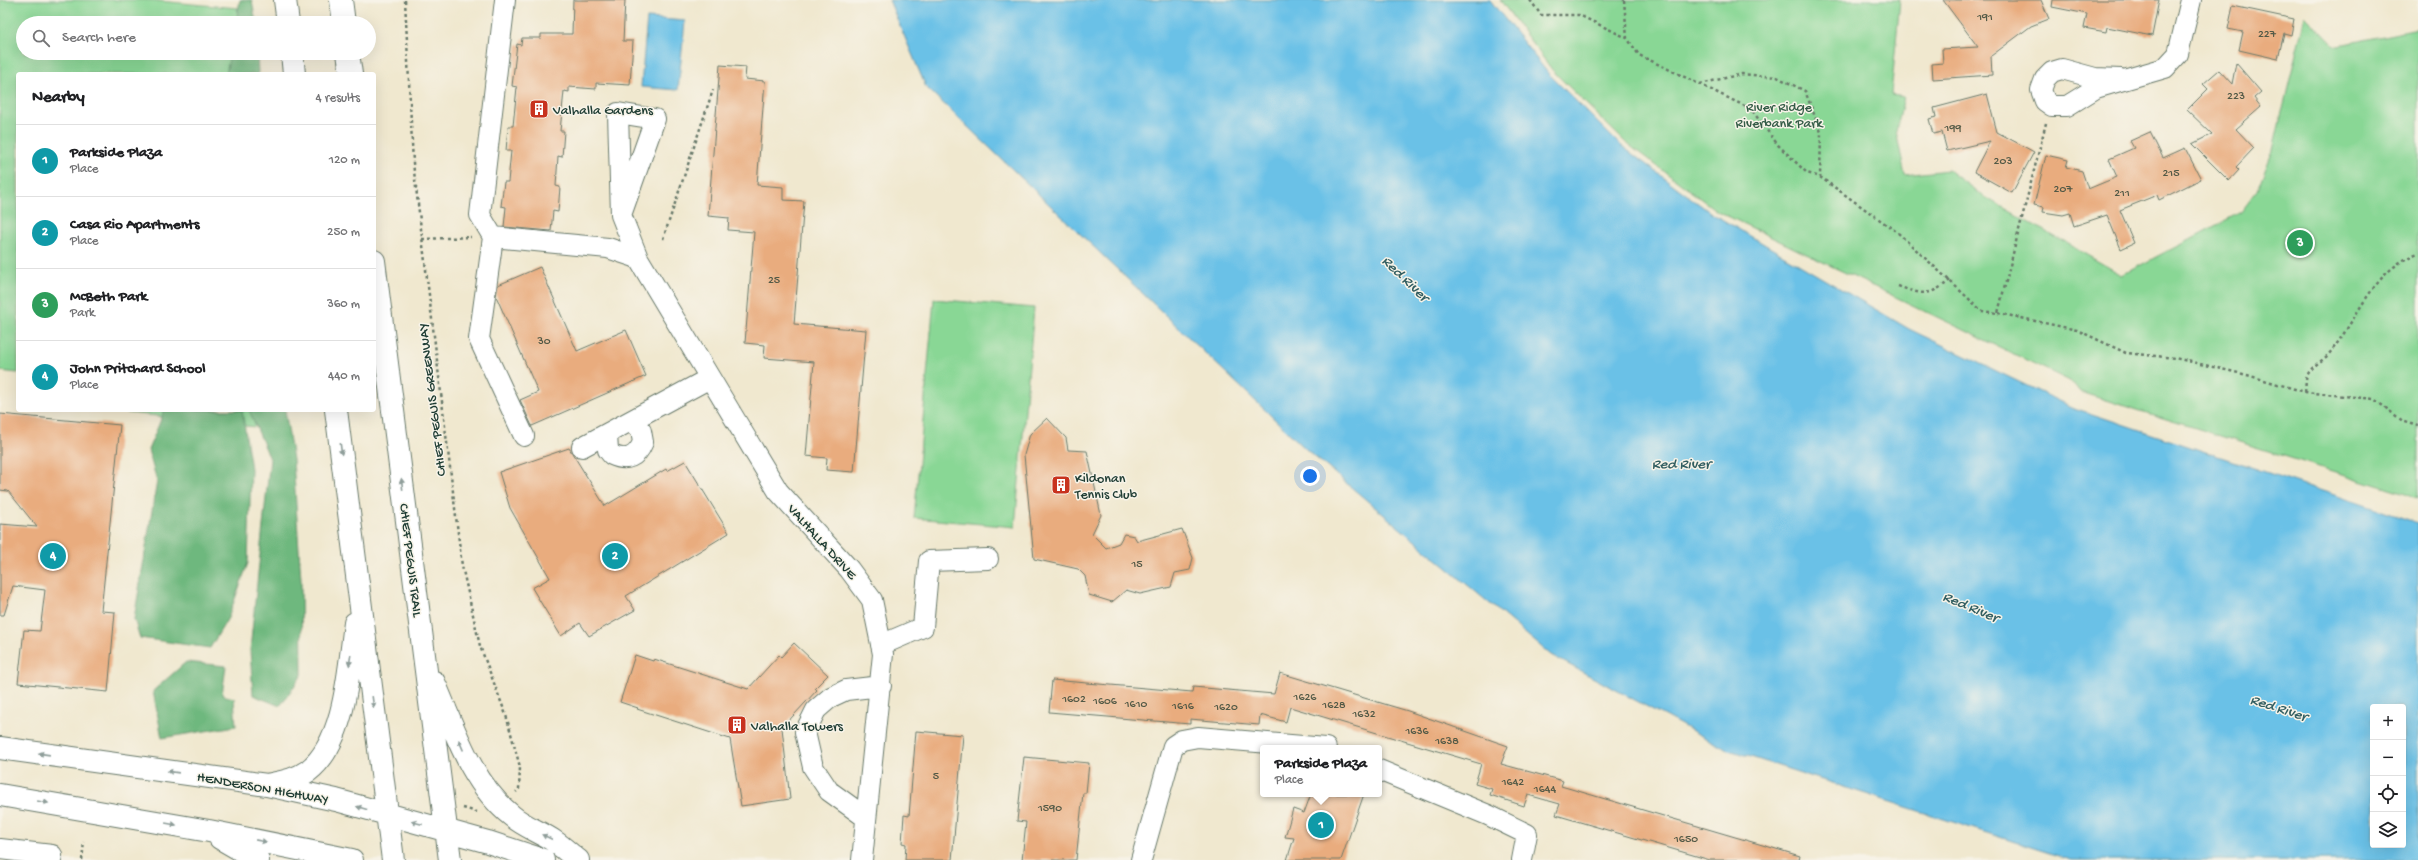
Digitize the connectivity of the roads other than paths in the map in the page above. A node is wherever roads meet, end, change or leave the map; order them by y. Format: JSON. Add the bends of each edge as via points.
{"nodes":[{"id":1,"x":285,"y":0,"type":"edge"},
{"id":2,"x":342,"y":0,"type":"edge"},
{"id":3,"x":505,"y":0,"type":"edge"},
{"id":4,"x":2191,"y":0,"type":"edge"},
{"id":5,"x":287,"y":16,"type":"edge"},
{"id":6,"x":343,"y":16,"type":"edge"},
{"id":7,"x":293,"y":60,"type":"edge"},
{"id":8,"x":349,"y":60,"type":"edge"},
{"id":9,"x":294,"y":72,"type":"edge"},
{"id":10,"x":351,"y":72,"type":"edge"},
{"id":11,"x":2121,"y":79,"type":"junction"},
{"id":12,"x":621,"y":215,"type":"dead end"},
{"id":13,"x":493,"y":237,"type":"junction"},
{"id":14,"x":638,"y":258,"type":"junction"},
{"id":15,"x":376,"y":277,"type":"edge"},
{"id":16,"x":710,"y":378,"type":"junction"},
{"id":17,"x":336,"y":412,"type":"edge"},
{"id":18,"x":632,"y":421,"type":"junction"},
{"id":19,"x":606,"y":434,"type":"junction"},
{"id":20,"x":524,"y":436,"type":"dead end"},
{"id":21,"x":582,"y":447,"type":"dead end"},
{"id":22,"x":988,"y":559,"type":"dead end"},
{"id":23,"x":359,"y":594,"type":"junction"},
{"id":24,"x":881,"y":645,"type":"junction"},
{"id":25,"x":425,"y":662,"type":"junction"},
{"id":26,"x":881,"y":686,"type":"junction"},
{"id":27,"x":1291,"y":745,"type":"edge"},
{"id":28,"x":0,"y":748,"type":"edge"},
{"id":29,"x":1382,"y":771,"type":"edge"},
{"id":30,"x":267,"y":785,"type":"junction"},
{"id":31,"x":0,"y":795,"type":"edge"},
{"id":32,"x":388,"y":815,"type":"junction"},
{"id":33,"x":865,"y":817,"type":"junction"},
{"id":34,"x":446,"y":830,"type":"junction"},
{"id":35,"x":209,"y":831,"type":"junction"},
{"id":36,"x":0,"y":849,"type":"edge"},
{"id":37,"x":250,"y":858,"type":"edge"},
{"id":38,"x":51,"y":860,"type":"edge"},
{"id":39,"x":352,"y":860,"type":"edge"},
{"id":40,"x":393,"y":860,"type":"edge"},
{"id":41,"x":450,"y":860,"type":"edge"},
{"id":42,"x":543,"y":860,"type":"edge"},
{"id":43,"x":578,"y":860,"type":"edge"},
{"id":44,"x":862,"y":860,"type":"edge"},
{"id":45,"x":1141,"y":860,"type":"edge"},
{"id":46,"x":1522,"y":860,"type":"edge"}],
"edges":[{"from":1,"to":5,"type":"main road"},
{"from":2,"to":6,"type":"main road"},
{"from":3,"to":13,"type":"street","via":[[480,215]]},
{"from":4,"to":11,"type":"street","via":[[2178,54],[2165,68]]},
{"from":7,"to":9,"type":"main road"},
{"from":8,"to":10,"type":"main road"},
{"from":11,"to":11,"type":"street","via":[[2095,78],[2062,69],[2052,72],[2045,79],[2041,90],[2045,101],[2052,106],[2067,106],[2086,92]]},
{"from":12,"to":14,"type":"street","name":"VALHALLA DRIVE"},
{"from":13,"to":14,"type":"street","via":[[608,248]]},
{"from":13,"to":20,"type":"street","via":[[479,339]]},
{"from":14,"to":16,"type":"street","name":"VALHALLA DRIVE"},
{"from":25,"to":15,"type":"main road","name":"CHIEF PEGUIS TRAIL","one_way":true},
{"from":16,"to":18,"type":"street"},
{"from":16,"to":24,"type":"street","name":"VALHALLA DRIVE","via":[[778,491],[849,569],[872,600]]},
{"from":17,"to":23,"type":"main road","one_way":true},
{"from":18,"to":19,"type":"street"},
{"from":18,"to":19,"type":"street","via":[[641,431],[643,442],[636,455],[627,459],[612,455],[608,450]]},
{"from":19,"to":21,"type":"street"},
{"from":22,"to":24,"type":"street","via":[[929,561],[923,627]]},
{"from":23,"to":30,"type":"main road","one_way":true,"via":[[343,703],[328,747],[308,772],[285,782]]},
{"from":23,"to":32,"type":"main road","one_way":true},
{"from":24,"to":26,"type":"street","name":"VALHALLA DRIVE"},
{"from":25,"to":34,"type":"main road","name":"CHIEF PEGUIS TRAIL"},
{"from":43,"to":25,"type":"main road","one_way":true,"via":[[553,840],[513,817],[487,792],[467,759]]},
{"from":26,"to":33,"type":"street","name":"VALHALLA DRIVE"},
{"from":26,"to":33,"type":"street","via":[[846,690],[831,697],[816,710],[805,732],[813,766],[829,791]]},
{"from":27,"to":45,"type":"street","via":[[1198,737],[1182,740],[1173,746]]},
{"from":30,"to":28,"type":"main road","name":"HENDERSON HIGHWAY","one_way":true},
{"from":29,"to":46,"type":"street","via":[[1527,834]]},
{"from":32,"to":30,"type":"main road","name":"HENDERSON HIGHWAY","one_way":true},
{"from":31,"to":35,"type":"main road","one_way":true},
{"from":34,"to":32,"type":"main road","name":"HENDERSON HIGHWAY","one_way":true},
{"from":32,"to":40,"type":"main road"},
{"from":33,"to":44,"type":"street","name":"VALHALLA DRIVE"},
{"from":34,"to":41,"type":"main road","name":"CHIEF PEGUIS TRAIL"},
{"from":34,"to":42,"type":"main road","name":"HENDERSON HIGHWAY"},
{"from":35,"to":37,"type":"main road"},
{"from":35,"to":39,"type":"main road","one_way":true},
{"from":36,"to":38,"type":"street","via":[[52,855]]}]}
